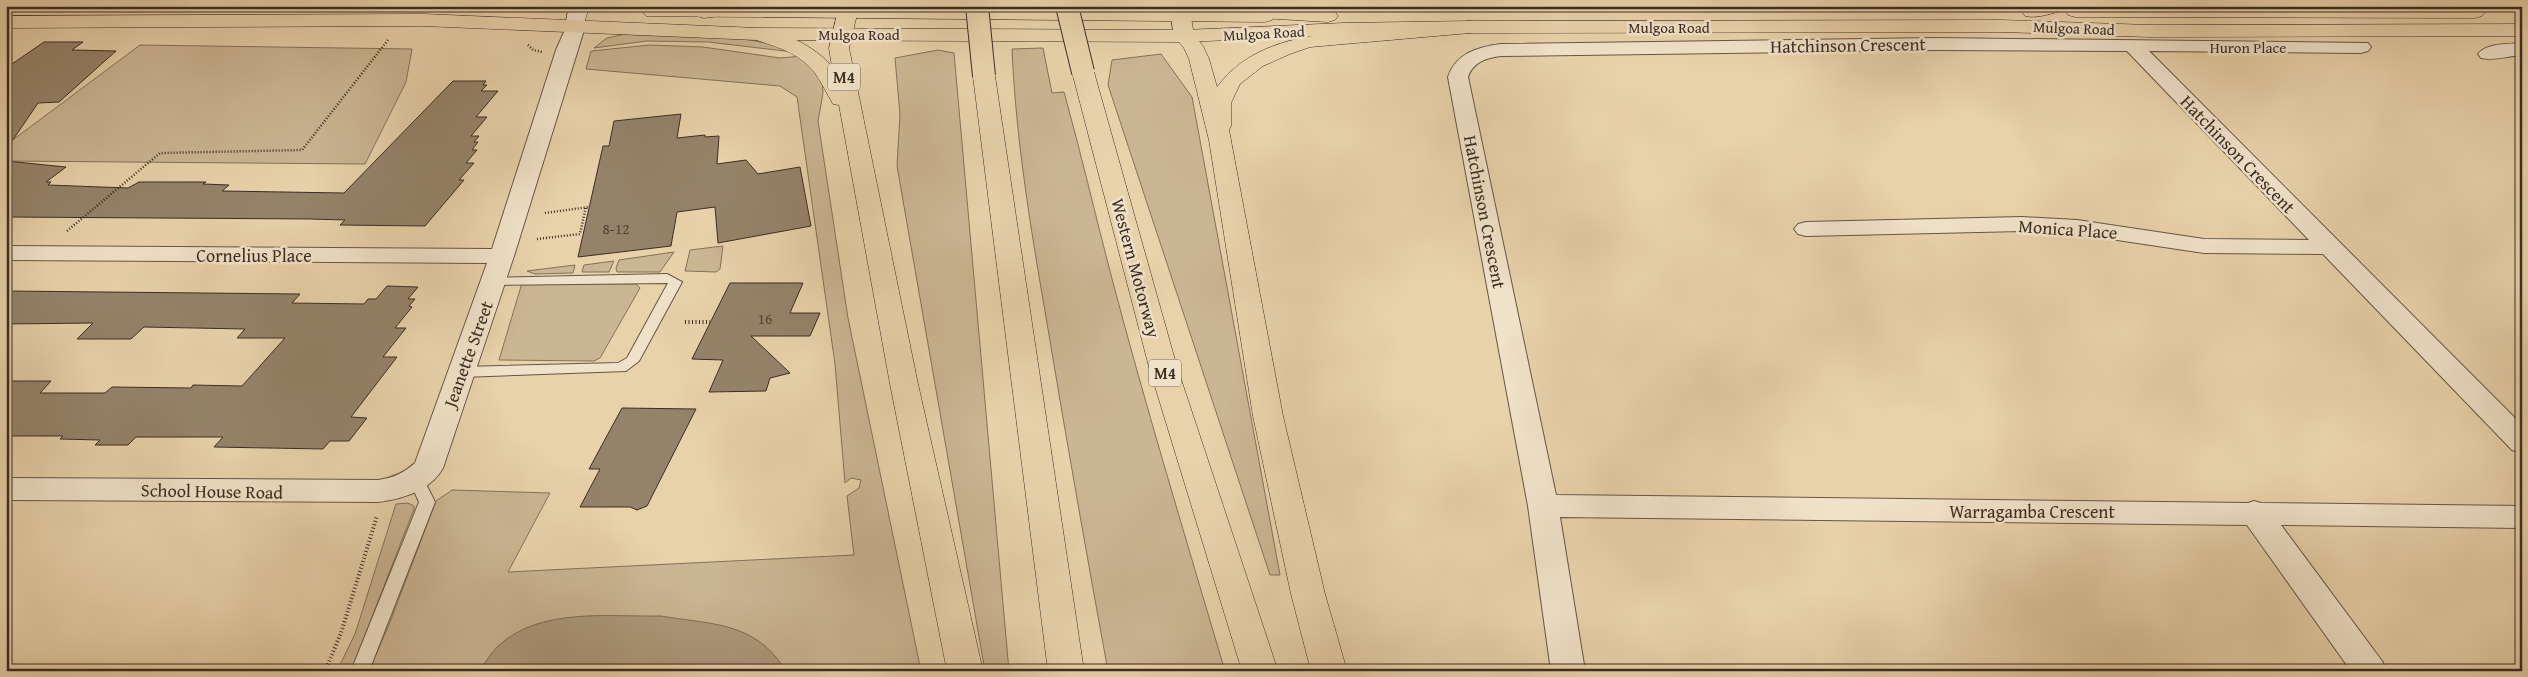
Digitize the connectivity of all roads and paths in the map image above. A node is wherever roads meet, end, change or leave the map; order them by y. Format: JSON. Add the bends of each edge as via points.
{"nodes":[{"id":1,"x":749,"y":6,"type":"edge"},
{"id":2,"x":977,"y":6,"type":"edge"},
{"id":3,"x":1067,"y":6,"type":"edge"},
{"id":4,"x":1222,"y":6,"type":"edge"},
{"id":5,"x":2058,"y":6,"type":"edge"},
{"id":6,"x":2158,"y":8,"type":"edge"},
{"id":7,"x":6,"y":9,"type":"edge"},
{"id":8,"x":848,"y":10,"type":"edge"},
{"id":9,"x":704,"y":12,"type":"junction"},
{"id":10,"x":2032,"y":12,"type":"junction"},
{"id":11,"x":2522,"y":12,"type":"edge"},
{"id":12,"x":577,"y":15,"type":"edge"},
{"id":13,"x":1328,"y":16,"type":"junction"},
{"id":14,"x":1181,"y":19,"type":"edge"},
{"id":15,"x":6,"y":22,"type":"edge"},
{"id":16,"x":1470,"y":28,"type":"junction"},
{"id":17,"x":2522,"y":30,"type":"edge"},
{"id":18,"x":757,"y":34,"type":"junction"},
{"id":19,"x":842,"y":35,"type":"junction"},
{"id":20,"x":391,"y":36,"type":"dead end"},
{"id":21,"x":2142,"y":39,"type":"junction"},
{"id":22,"x":2361,"y":47,"type":"dead end"},
{"id":23,"x":2522,"y":49,"type":"edge"},
{"id":24,"x":2488,"y":54,"type":"dead end"},
{"id":25,"x":852,"y":120,"type":"junction"},
{"id":26,"x":1220,"y":140,"type":"junction"},
{"id":27,"x":546,"y":212,"type":"dead end"},
{"id":28,"x":1806,"y":229,"type":"dead end"},
{"id":29,"x":537,"y":239,"type":"dead end"},
{"id":30,"x":2328,"y":246,"type":"junction"},
{"id":31,"x":6,"y":253,"type":"edge"},
{"id":32,"x":42,"y":253,"type":"junction"},
{"id":33,"x":502,"y":256,"type":"junction"},
{"id":34,"x":494,"y":281,"type":"junction"},
{"id":35,"x":685,"y":322,"type":"dead end"},
{"id":36,"x":710,"y":322,"type":"dead end"},
{"id":37,"x":462,"y":372,"type":"junction"},
{"id":38,"x":2522,"y":443,"type":"edge"},
{"id":39,"x":416,"y":478,"type":"junction"},
{"id":40,"x":6,"y":489,"type":"edge"},
{"id":41,"x":378,"y":491,"type":"junction"},
{"id":42,"x":1543,"y":506,"type":"junction"},
{"id":43,"x":2254,"y":512,"type":"junction"},
{"id":44,"x":2522,"y":517,"type":"edge"},
{"id":45,"x":325,"y":671,"type":"edge"},
{"id":46,"x":360,"y":671,"type":"edge"},
{"id":47,"x":965,"y":671,"type":"edge"},
{"id":48,"x":1066,"y":671,"type":"edge"},
{"id":49,"x":1260,"y":671,"type":"edge"},
{"id":50,"x":1329,"y":671,"type":"edge"},
{"id":51,"x":1568,"y":671,"type":"edge"},
{"id":52,"x":2370,"y":671,"type":"edge"}],
"edges":[{"from":1,"to":9,"type":"main road"},
{"from":2,"to":48,"type":"main road","bridge":true},
{"from":3,"to":49,"type":"main road","name":"Western Motorway","number":"M4","bridge":true,"via":[[1163,367]]},
{"from":4,"to":13,"type":"main road","via":[[1244,11]]},
{"from":5,"to":10,"type":"main road"},
{"from":6,"to":10,"type":"main road","name":"Mulgoa Road"},
{"from":6,"to":11,"type":"main road","name":"Mulgoa Road"},
{"from":6,"to":21,"type":"main road"},
{"from":7,"to":12,"type":"main road","name":"Mulgoa Road"},
{"from":8,"to":9,"type":"main road","name":"Mulgoa Road"},
{"from":8,"to":14,"type":"main road","name":"Mulgoa Road"},
{"from":8,"to":19,"type":"main road","number":"M4"},
{"from":9,"to":12,"type":"main road","name":"Mulgoa Road"},
{"from":10,"to":13,"type":"main road","name":"Mulgoa Road"},
{"from":12,"to":15,"type":"main road","name":"Mulgoa Road","via":[[423,20]]},
{"from":12,"to":18,"type":"main road","name":"Mulgoa Road"},
{"from":12,"to":33,"type":"street","name":"Jeanette Street"},
{"from":13,"to":14,"type":"main road","name":"Mulgoa Road"},
{"from":14,"to":16,"type":"main road","name":"Mulgoa Road","via":[[1344,29]]},
{"from":14,"to":19,"type":"main road","name":"Mulgoa Road"},
{"from":14,"to":26,"type":"main road","via":[[1199,59]]},
{"from":16,"to":21,"type":"main road","name":"Mulgoa Road","via":[[2001,26]]},
{"from":16,"to":26,"type":"main road","via":[[1309,41],[1285,48],[1243,70],[1231,82],[1220,103]]},
{"from":17,"to":21,"type":"main road","name":"Mulgoa Road"},
{"from":18,"to":19,"type":"main road","name":"Mulgoa Road"},
{"from":18,"to":25,"type":"main road","via":[[796,47],[816,59]]},
{"from":19,"to":25,"type":"main road","number":"M4","via":[[839,48]]},
{"from":20,"to":32,"type":"path","via":[[302,150],[160,153]]},
{"from":21,"to":22,"type":"street","name":"Huron Place"},
{"from":21,"to":30,"type":"street","name":"Hatchinson Crescent"},
{"from":21,"to":42,"type":"street","name":"Hatchinson Crescent","via":[[1500,50],[1483,53],[1467,62],[1458,77]]},
{"from":23,"to":24,"type":"street"},
{"from":25,"to":47,"type":"main road","number":"M4"},
{"from":26,"to":50,"type":"main road","via":[[1268,416],[1308,594]]},
{"from":27,"to":29,"type":"path","via":[[588,207],[580,234]]},
{"from":28,"to":30,"type":"street","name":"Monica Place","via":[[2022,224],[2077,227],[2221,247]]},
{"from":30,"to":38,"type":"street","name":"Hatchinson Crescent"},
{"from":31,"to":32,"type":"street","name":"Cornelius Place"},
{"from":32,"to":33,"type":"street","name":"Cornelius Place"},
{"from":33,"to":34,"type":"street","name":"Jeanette Street"},
{"from":34,"to":37,"type":"street","name":"Jeanette Street"},
{"from":34,"to":37,"type":"lane","via":[[667,278],[675,282],[632,361],[621,368]]},
{"from":35,"to":36,"type":"path"},
{"from":37,"to":39,"type":"street","name":"Jeanette Street","via":[[428,468]]},
{"from":39,"to":41,"type":"street","name":"School House Road","via":[[398,488]]},
{"from":39,"to":46,"type":"lane","via":[[427,502]]},
{"from":40,"to":41,"type":"street","name":"School House Road"},
{"from":41,"to":45,"type":"path","via":[[380,510],[341,633]]},
{"from":42,"to":43,"type":"street","name":"Warragamba Crescent"},
{"from":42,"to":51,"type":"street","name":"Hatchinson Crescent"},
{"from":43,"to":44,"type":"street","name":"Warragamba Crescent"},
{"from":43,"to":52,"type":"street"}]}
